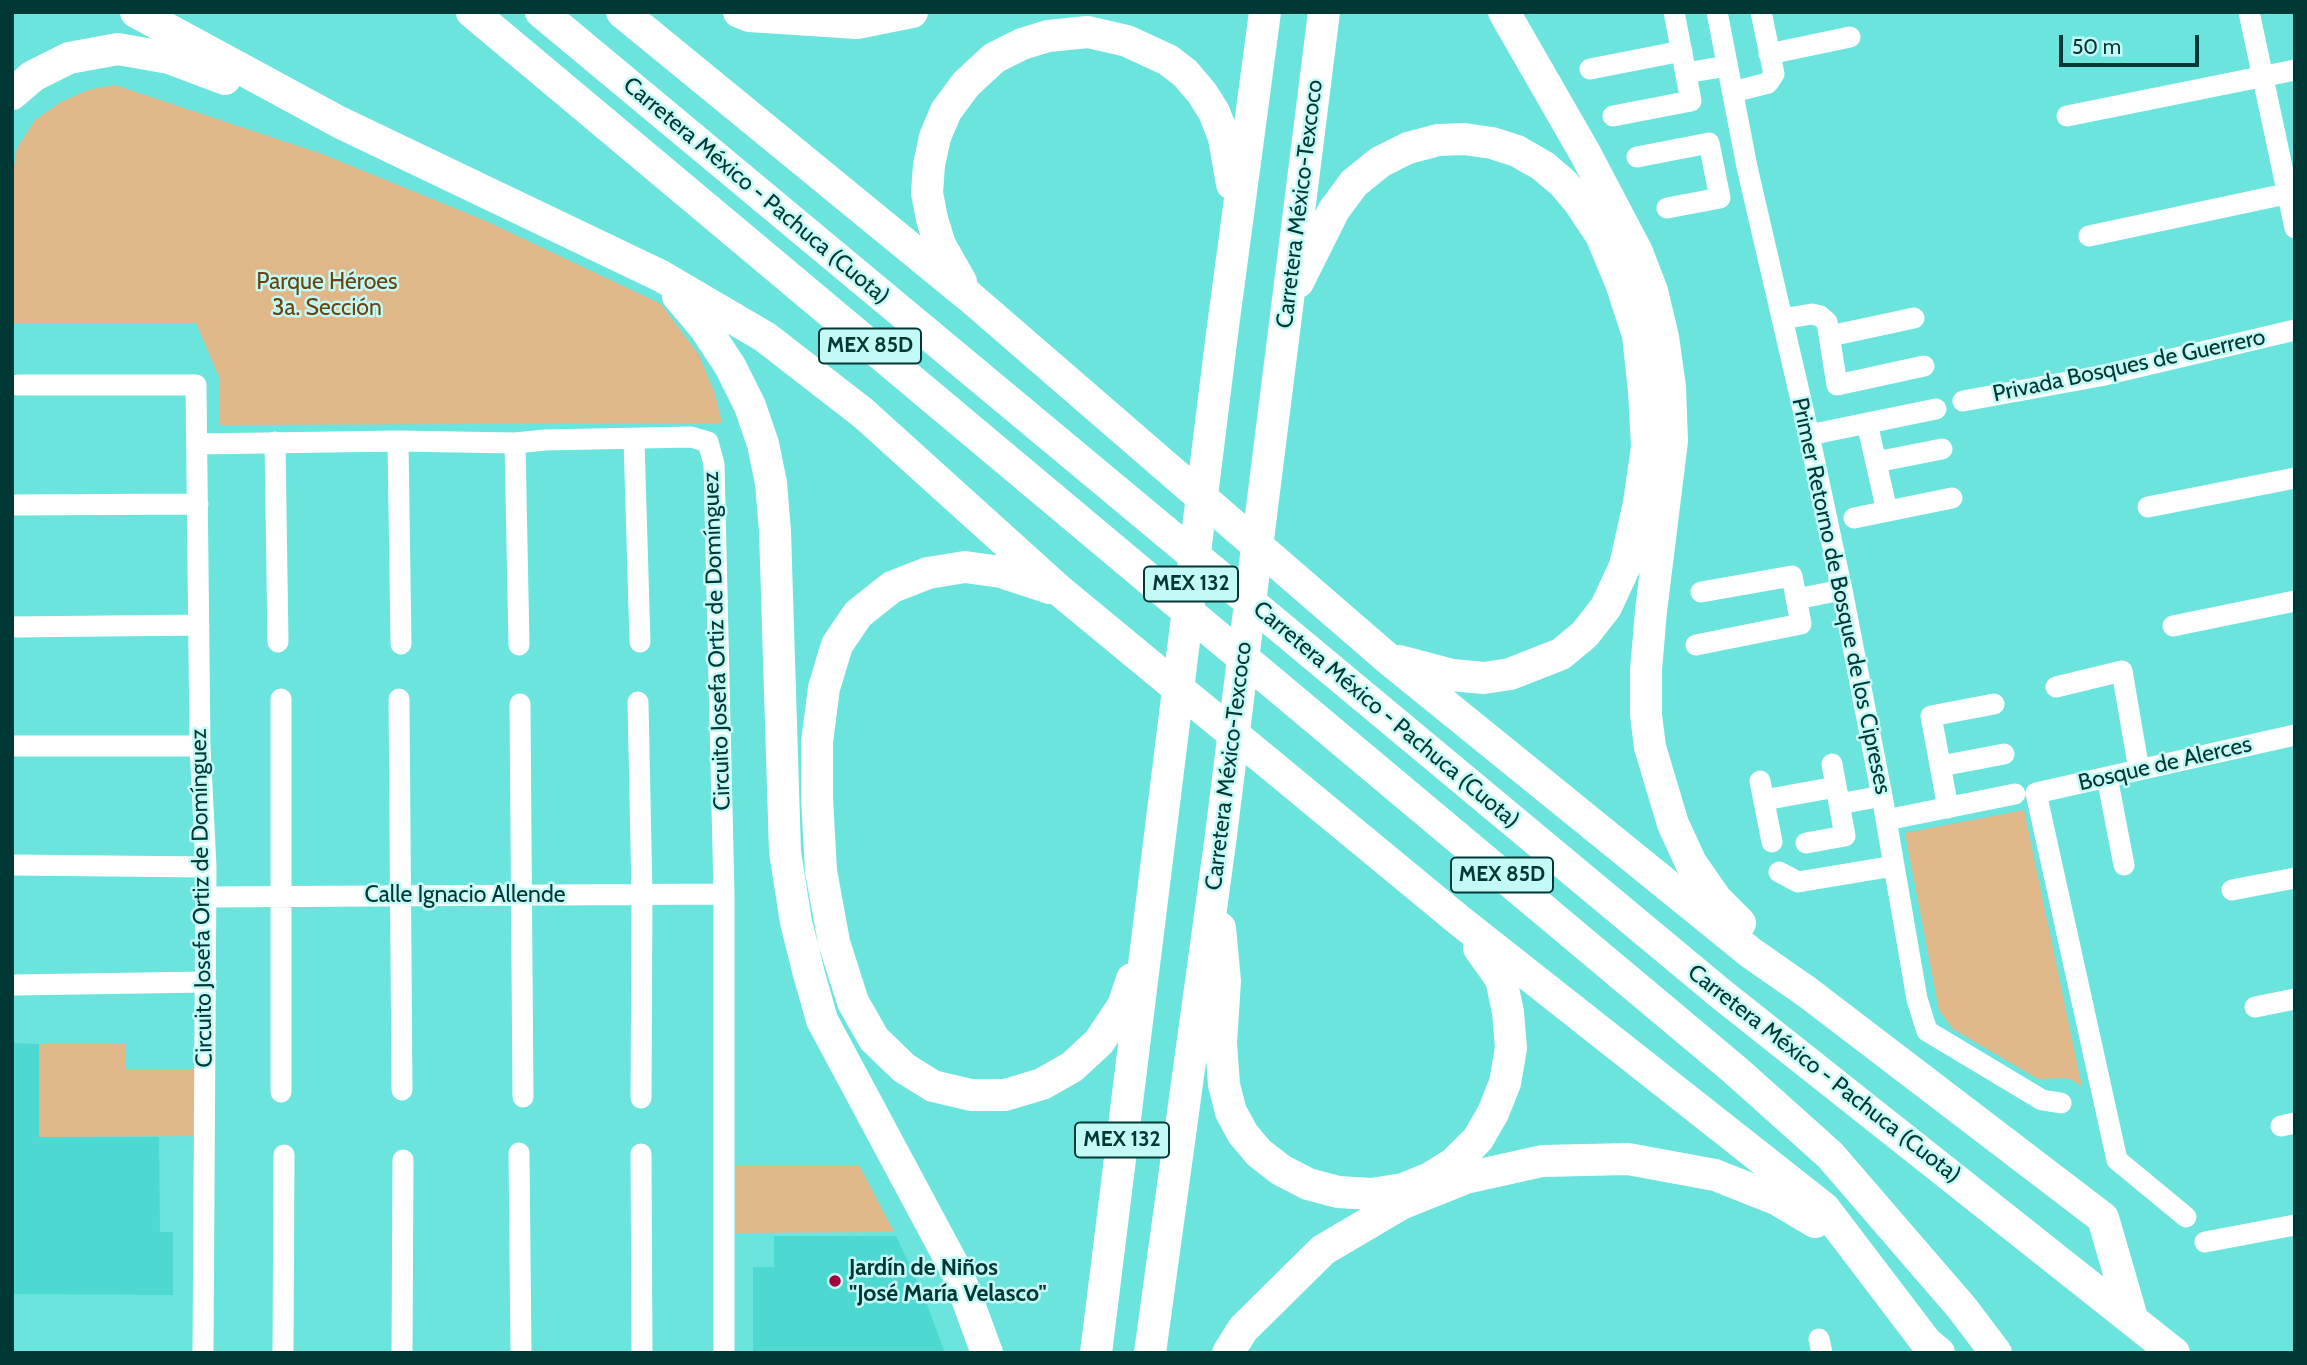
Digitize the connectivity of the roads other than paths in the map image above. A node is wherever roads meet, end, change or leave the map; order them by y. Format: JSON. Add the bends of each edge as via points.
{"nodes":[{"id":1,"x":136,"y":12,"type":"edge"},
{"id":2,"x":472,"y":12,"type":"edge"},
{"id":3,"x":541,"y":12,"type":"edge"},
{"id":4,"x":622,"y":12,"type":"edge"},
{"id":5,"x":739,"y":12,"type":"edge"},
{"id":6,"x":912,"y":12,"type":"edge"},
{"id":7,"x":1265,"y":12,"type":"edge"},
{"id":8,"x":1324,"y":12,"type":"edge"},
{"id":9,"x":1504,"y":12,"type":"edge"},
{"id":10,"x":1674,"y":12,"type":"edge"},
{"id":11,"x":1717,"y":12,"type":"edge"},
{"id":12,"x":1762,"y":12,"type":"edge"},
{"id":13,"x":2249,"y":12,"type":"edge"},
{"id":14,"x":1850,"y":37,"type":"dead end"},
{"id":15,"x":1682,"y":51,"type":"junction"},
{"id":16,"x":1769,"y":54,"type":"junction"},
{"id":17,"x":1727,"y":65,"type":"junction"},
{"id":18,"x":1590,"y":69,"type":"dead end"},
{"id":19,"x":2295,"y":70,"type":"edge"},
{"id":20,"x":1686,"y":73,"type":"junction"},
{"id":21,"x":2262,"y":76,"type":"junction"},
{"id":22,"x":1732,"y":92,"type":"junction"},
{"id":23,"x":12,"y":94,"type":"edge"},
{"id":24,"x":1613,"y":116,"type":"dead end"},
{"id":25,"x":2067,"y":116,"type":"dead end"},
{"id":26,"x":340,"y":122,"type":"junction"},
{"id":27,"x":1637,"y":157,"type":"dead end"},
{"id":28,"x":1746,"y":167,"type":"junction"},
{"id":29,"x":1716,"y":170,"type":"junction"},
{"id":30,"x":2292,"y":193,"type":"edge"},
{"id":31,"x":1667,"y":208,"type":"dead end"},
{"id":32,"x":1236,"y":220,"type":"junction"},
{"id":33,"x":2295,"y":228,"type":"edge"},
{"id":34,"x":2089,"y":236,"type":"dead end"},
{"id":35,"x":661,"y":276,"type":"junction"},
{"id":36,"x":970,"y":297,"type":"junction"},
{"id":37,"x":1288,"y":302,"type":"junction"},
{"id":38,"x":1782,"y":318,"type":"junction"},
{"id":39,"x":1914,"y":318,"type":"dead end"},
{"id":40,"x":2295,"y":330,"type":"edge"},
{"id":41,"x":1830,"y":336,"type":"junction"},
{"id":42,"x":1924,"y":366,"type":"dead end"},
{"id":43,"x":18,"y":386,"type":"dead end"},
{"id":44,"x":1962,"y":401,"type":"dead end"},
{"id":45,"x":1936,"y":409,"type":"dead end"},
{"id":46,"x":1867,"y":423,"type":"junction"},
{"id":47,"x":1809,"y":435,"type":"junction"},
{"id":48,"x":634,"y":440,"type":"junction"},
{"id":49,"x":398,"y":441,"type":"junction"},
{"id":50,"x":275,"y":442,"type":"junction"},
{"id":51,"x":515,"y":443,"type":"junction"},
{"id":52,"x":197,"y":444,"type":"junction"},
{"id":53,"x":1942,"y":449,"type":"dead end"},
{"id":54,"x":1876,"y":462,"type":"junction"},
{"id":55,"x":2295,"y":478,"type":"edge"},
{"id":56,"x":1952,"y":498,"type":"dead end"},
{"id":57,"x":198,"y":504,"type":"junction"},
{"id":58,"x":13,"y":505,"type":"edge"},
{"id":59,"x":2148,"y":507,"type":"dead end"},
{"id":60,"x":1887,"y":511,"type":"junction"},
{"id":61,"x":1854,"y":518,"type":"dead end"},
{"id":62,"x":1842,"y":590,"type":"junction"},
{"id":63,"x":1060,"y":591,"type":"junction"},
{"id":64,"x":1701,"y":592,"type":"dead end"},
{"id":65,"x":1796,"y":598,"type":"junction"},
{"id":66,"x":2295,"y":601,"type":"edge"},
{"id":67,"x":199,"y":625,"type":"junction"},
{"id":68,"x":2173,"y":626,"type":"dead end"},
{"id":69,"x":12,"y":627,"type":"edge"},
{"id":70,"x":278,"y":642,"type":"dead end"},
{"id":71,"x":640,"y":642,"type":"dead end"},
{"id":72,"x":401,"y":644,"type":"dead end"},
{"id":73,"x":519,"y":645,"type":"dead end"},
{"id":74,"x":1696,"y":645,"type":"dead end"},
{"id":75,"x":1386,"y":657,"type":"junction"},
{"id":76,"x":2056,"y":687,"type":"dead end"},
{"id":77,"x":281,"y":699,"type":"dead end"},
{"id":78,"x":399,"y":699,"type":"dead end"},
{"id":79,"x":638,"y":702,"type":"dead end"},
{"id":80,"x":520,"y":704,"type":"dead end"},
{"id":81,"x":1994,"y":704,"type":"dead end"},
{"id":82,"x":2295,"y":735,"type":"edge"},
{"id":83,"x":14,"y":746,"type":"dead end"},
{"id":84,"x":200,"y":746,"type":"junction"},
{"id":85,"x":2004,"y":754,"type":"dead end"},
{"id":86,"x":1832,"y":764,"type":"dead end"},
{"id":87,"x":1941,"y":766,"type":"junction"},
{"id":88,"x":2139,"y":770,"type":"junction"},
{"id":89,"x":2107,"y":777,"type":"junction"},
{"id":90,"x":2025,"y":794,"type":"junction"},
{"id":91,"x":1838,"y":795,"type":"junction"},
{"id":92,"x":1882,"y":796,"type":"junction"},
{"id":93,"x":1948,"y":808,"type":"junction"},
{"id":94,"x":1886,"y":820,"type":"junction"},
{"id":95,"x":1772,"y":842,"type":"dead end"},
{"id":96,"x":1806,"y":843,"type":"dead end"},
{"id":97,"x":2124,"y":865,"type":"dead end"},
{"id":98,"x":15,"y":866,"type":"dead end"},
{"id":99,"x":1894,"y":866,"type":"junction"},
{"id":100,"x":206,"y":867,"type":"junction"},
{"id":101,"x":1779,"y":873,"type":"dead end"},
{"id":102,"x":2295,"y":878,"type":"edge"},
{"id":103,"x":2232,"y":890,"type":"dead end"},
{"id":104,"x":402,"y":894,"type":"junction"},
{"id":105,"x":520,"y":894,"type":"junction"},
{"id":106,"x":724,"y":894,"type":"junction"},
{"id":107,"x":282,"y":895,"type":"junction"},
{"id":108,"x":642,"y":895,"type":"junction"},
{"id":109,"x":206,"y":897,"type":"junction"},
{"id":110,"x":1212,"y":898,"type":"junction"},
{"id":111,"x":1460,"y":921,"type":"junction"},
{"id":112,"x":1148,"y":928,"type":"junction"},
{"id":113,"x":206,"y":982,"type":"junction"},
{"id":114,"x":15,"y":985,"type":"dead end"},
{"id":115,"x":1807,"y":992,"type":"junction"},
{"id":116,"x":2295,"y":999,"type":"edge"},
{"id":117,"x":2255,"y":1007,"type":"dead end"},
{"id":118,"x":402,"y":1090,"type":"dead end"},
{"id":119,"x":281,"y":1092,"type":"dead end"},
{"id":120,"x":523,"y":1097,"type":"dead end"},
{"id":121,"x":641,"y":1098,"type":"dead end"},
{"id":122,"x":2061,"y":1103,"type":"dead end"},
{"id":123,"x":519,"y":1153,"type":"dead end"},
{"id":124,"x":641,"y":1154,"type":"dead end"},
{"id":125,"x":284,"y":1155,"type":"dead end"},
{"id":126,"x":403,"y":1160,"type":"dead end"},
{"id":127,"x":2186,"y":1217,"type":"dead end"},
{"id":128,"x":2295,"y":1225,"type":"edge"},
{"id":129,"x":2205,"y":1242,"type":"dead end"},
{"id":130,"x":1850,"y":1244,"type":"junction"},
{"id":131,"x":2132,"y":1318,"type":"junction"},
{"id":132,"x":203,"y":1353,"type":"edge"},
{"id":133,"x":284,"y":1353,"type":"edge"},
{"id":134,"x":402,"y":1353,"type":"edge"},
{"id":135,"x":521,"y":1353,"type":"edge"},
{"id":136,"x":642,"y":1353,"type":"edge"},
{"id":137,"x":724,"y":1353,"type":"edge"},
{"id":138,"x":988,"y":1353,"type":"edge"},
{"id":139,"x":1096,"y":1353,"type":"edge"},
{"id":140,"x":1150,"y":1353,"type":"edge"},
{"id":141,"x":1228,"y":1353,"type":"edge"},
{"id":142,"x":1939,"y":1353,"type":"edge"},
{"id":143,"x":1996,"y":1353,"type":"edge"},
{"id":144,"x":2174,"y":1353,"type":"edge"}],
"edges":[{"from":1,"to":26,"type":"highway"},
{"from":2,"to":143,"type":"highway","name":"Carretera México - Pachuca (Cuota)","number":"MEX 85D","via":[[1745,1079],[1830,1155]]},
{"from":3,"to":131,"type":"highway","name":"Carretera México - Pachuca (Cuota)","number":"MEX 85D","via":[[1721,994]]},
{"from":4,"to":36,"type":"highway"},
{"from":5,"to":6,"type":"highway","via":[[858,23]]},
{"from":7,"to":32,"type":"highway","number":"MEX 132"},
{"from":8,"to":37,"type":"highway","name":"Carretera México-Texcoco","number":"MEX 132"},
{"from":9,"to":115,"type":"highway","via":[[1637,252],[1663,337],[1671,387],[1672,441],[1651,611],[1646,704],[1658,779],[1691,863],[1716,899]]},
{"from":10,"to":15,"type":"street"},
{"from":11,"to":17,"type":"street","name":"Primer Retorno de Bosque de los Cipreses"},
{"from":12,"to":16,"type":"street"},
{"from":13,"to":21,"type":"street"},
{"from":14,"to":16,"type":"street"},
{"from":15,"to":18,"type":"street"},
{"from":15,"to":20,"type":"street"},
{"from":16,"to":22,"type":"street","via":[[1774,74],[1769,83]]},
{"from":17,"to":20,"type":"street"},
{"from":17,"to":22,"type":"street","name":"Primer Retorno de Bosque de los Cipreses"},
{"from":19,"to":21,"type":"street"},
{"from":20,"to":24,"type":"street","via":[[1691,101]]},
{"from":21,"to":25,"type":"street"},
{"from":21,"to":30,"type":"street"},
{"from":22,"to":28,"type":"street","name":"Primer Retorno de Bosque de los Cipreses"},
{"from":23,"to":26,"type":"highway","via":[[33,76],[69,58],[118,49],[169,58]]},
{"from":26,"to":35,"type":"highway"},
{"from":27,"to":29,"type":"street","via":[[1709,143]]},
{"from":28,"to":29,"type":"street"},
{"from":28,"to":38,"type":"street","name":"Primer Retorno de Bosque de los Cipreses"},
{"from":29,"to":31,"type":"street","via":[[1720,198]]},
{"from":30,"to":33,"type":"street"},
{"from":30,"to":34,"type":"street"},
{"from":32,"to":36,"type":"highway","via":[[1224,138],[1214,112],[1185,73],[1149,49],[1107,35],[1048,36],[994,58],[966,84],[946,111],[935,137],[929,165],[932,219],[940,245]]},
{"from":32,"to":112,"type":"highway","number":"MEX 132"},
{"from":35,"to":63,"type":"highway","via":[[765,337],[863,413]]},
{"from":35,"to":138,"type":"highway","via":[[730,366],[763,444],[775,531],[785,852],[796,922],[822,1020],[958,1274]]},
{"from":36,"to":75,"type":"highway"},
{"from":37,"to":75,"type":"highway","via":[[1334,210],[1354,183],[1408,148],[1464,139],[1517,151],[1563,183],[1601,235],[1638,335],[1647,447],[1639,503],[1625,566],[1606,607],[1585,634],[1561,654],[1510,674],[1484,678],[1452,676]]},
{"from":37,"to":110,"type":"highway","name":"Carretera México-Texcoco","number":"MEX 132"},
{"from":38,"to":41,"type":"street","via":[[1820,316]]},
{"from":38,"to":47,"type":"street","name":"Primer Retorno de Bosque de los Cipreses"},
{"from":39,"to":41,"type":"street"},
{"from":40,"to":44,"type":"street","name":"Privada Bosques de Guerrero","via":[[2100,376]]},
{"from":41,"to":42,"type":"street","via":[[1838,385]]},
{"from":43,"to":52,"type":"street","name":"Circuito Josefa Ortiz de Domínguez","via":[[196,385]]},
{"from":45,"to":46,"type":"street"},
{"from":46,"to":47,"type":"street"},
{"from":46,"to":54,"type":"street"},
{"from":47,"to":62,"type":"street","name":"Primer Retorno de Bosque de los Cipreses"},
{"from":48,"to":51,"type":"street","name":"Circuito Josefa Ortiz de Domínguez"},
{"from":48,"to":71,"type":"street"},
{"from":48,"to":106,"type":"street","name":"Circuito Josefa Ortiz de Domínguez","via":[[691,437],[708,442],[714,464]]},
{"from":49,"to":50,"type":"street","name":"Circuito Josefa Ortiz de Domínguez"},
{"from":49,"to":51,"type":"street","name":"Circuito Josefa Ortiz de Domínguez"},
{"from":49,"to":72,"type":"street"},
{"from":50,"to":52,"type":"street","name":"Circuito Josefa Ortiz de Domínguez"},
{"from":50,"to":70,"type":"street"},
{"from":51,"to":73,"type":"street"},
{"from":52,"to":57,"type":"street","name":"Circuito Josefa Ortiz de Domínguez"},
{"from":53,"to":54,"type":"street"},
{"from":54,"to":60,"type":"street"},
{"from":55,"to":59,"type":"street"},
{"from":56,"to":60,"type":"street"},
{"from":57,"to":58,"type":"street"},
{"from":57,"to":67,"type":"street","name":"Circuito Josefa Ortiz de Domínguez"},
{"from":60,"to":61,"type":"street"},
{"from":62,"to":65,"type":"street"},
{"from":62,"to":92,"type":"street","name":"Primer Retorno de Bosque de los Cipreses"},
{"from":63,"to":111,"type":"highway"},
{"from":63,"to":112,"type":"highway","via":[[1001,572],[965,567],[928,573],[892,587],[858,614],[837,645],[824,688],[817,742],[821,870],[834,942],[853,1002],[874,1039],[904,1068],[933,1086],[971,1095],[1005,1095],[1042,1084],[1072,1067],[1099,1042],[1123,1006]]},
{"from":64,"to":65,"type":"street","via":[[1792,576]]},
{"from":65,"to":74,"type":"street","via":[[1801,624]]},
{"from":66,"to":68,"type":"street"},
{"from":67,"to":69,"type":"street"},
{"from":67,"to":84,"type":"street","name":"Circuito Josefa Ortiz de Domínguez"},
{"from":75,"to":115,"type":"highway","via":[[1751,953]]},
{"from":76,"to":88,"type":"street","via":[[2122,671]]},
{"from":77,"to":107,"type":"street"},
{"from":78,"to":104,"type":"street"},
{"from":79,"to":108,"type":"street"},
{"from":80,"to":105,"type":"street"},
{"from":81,"to":87,"type":"street","via":[[1931,716]]},
{"from":82,"to":88,"type":"street","name":"Bosque de Alerces"},
{"from":83,"to":84,"type":"street"},
{"from":84,"to":100,"type":"street","name":"Circuito Josefa Ortiz de Domínguez"},
{"from":85,"to":87,"type":"street"},
{"from":86,"to":91,"type":"street"},
{"from":87,"to":93,"type":"street"},
{"from":88,"to":89,"type":"street","name":"Bosque de Alerces"},
{"from":89,"to":90,"type":"street","name":"Bosque de Alerces"},
{"from":89,"to":97,"type":"street"},
{"from":90,"to":93,"type":"street","name":"Bosque de Alerces"},
{"from":90,"to":127,"type":"street","via":[[2117,1160]]},
{"from":91,"to":92,"type":"street"},
{"from":91,"to":95,"type":"street","via":[[1762,790]]},
{"from":91,"to":96,"type":"street","via":[[1845,836]]},
{"from":92,"to":94,"type":"street","name":"Primer Retorno de Bosque de los Cipreses"},
{"from":93,"to":94,"type":"street","name":"Bosque de Alerces"},
{"from":94,"to":99,"type":"street","name":"Primer Retorno de Bosque de los Cipreses"},
{"from":98,"to":100,"type":"street"},
{"from":99,"to":101,"type":"street","via":[[1798,882]]},
{"from":99,"to":122,"type":"street","name":"Primer Retorno de Bosque de los Cipreses","via":[[1917,999],[1927,1031],[2042,1100]]},
{"from":100,"to":109,"type":"street","name":"Circuito Josefa Ortiz de Domínguez"},
{"from":102,"to":103,"type":"street"},
{"from":104,"to":105,"type":"street","name":"Calle Ignacio Allende"},
{"from":104,"to":107,"type":"street","name":"Calle Ignacio Allende"},
{"from":104,"to":118,"type":"street"},
{"from":105,"to":108,"type":"street","name":"Calle Ignacio Allende"},
{"from":105,"to":120,"type":"street"},
{"from":106,"to":108,"type":"street","name":"Calle Ignacio Allende"},
{"from":106,"to":137,"type":"street","name":"Circuito Josefa Ortiz de Domínguez"},
{"from":107,"to":109,"type":"street","name":"Calle Ignacio Allende"},
{"from":107,"to":119,"type":"street"},
{"from":108,"to":121,"type":"street"},
{"from":109,"to":113,"type":"street","name":"Circuito Josefa Ortiz de Domínguez"},
{"from":110,"to":111,"type":"highway","via":[[1224,959],[1221,1043],[1231,1112],[1243,1134],[1281,1170],[1338,1192],[1371,1194],[1403,1189],[1430,1178],[1478,1139],[1493,1113],[1505,1083],[1511,1048],[1508,1012],[1501,979]]},
{"from":110,"to":140,"type":"highway","name":"Carretera México-Texcoco","number":"MEX 132"},
{"from":111,"to":130,"type":"highway","via":[[1824,1208]]},
{"from":112,"to":139,"type":"highway","number":"MEX 132"},
{"from":113,"to":114,"type":"street"},
{"from":113,"to":132,"type":"street","name":"Circuito Josefa Ortiz de Domínguez"},
{"from":115,"to":131,"type":"highway","via":[[2103,1218]]},
{"from":116,"to":117,"type":"street"},
{"from":123,"to":135,"type":"street"},
{"from":124,"to":136,"type":"street"},
{"from":125,"to":133,"type":"street"},
{"from":126,"to":134,"type":"street"},
{"from":128,"to":129,"type":"street"},
{"from":130,"to":141,"type":"highway","via":[[1778,1200],[1715,1175],[1628,1159],[1542,1161],[1466,1178],[1401,1204],[1323,1250],[1243,1329]]},
{"from":130,"to":142,"type":"highway"},
{"from":131,"to":144,"type":"highway","name":"Carretera México - Pachuca (Cuota)","number":"MEX 85D"}]}
